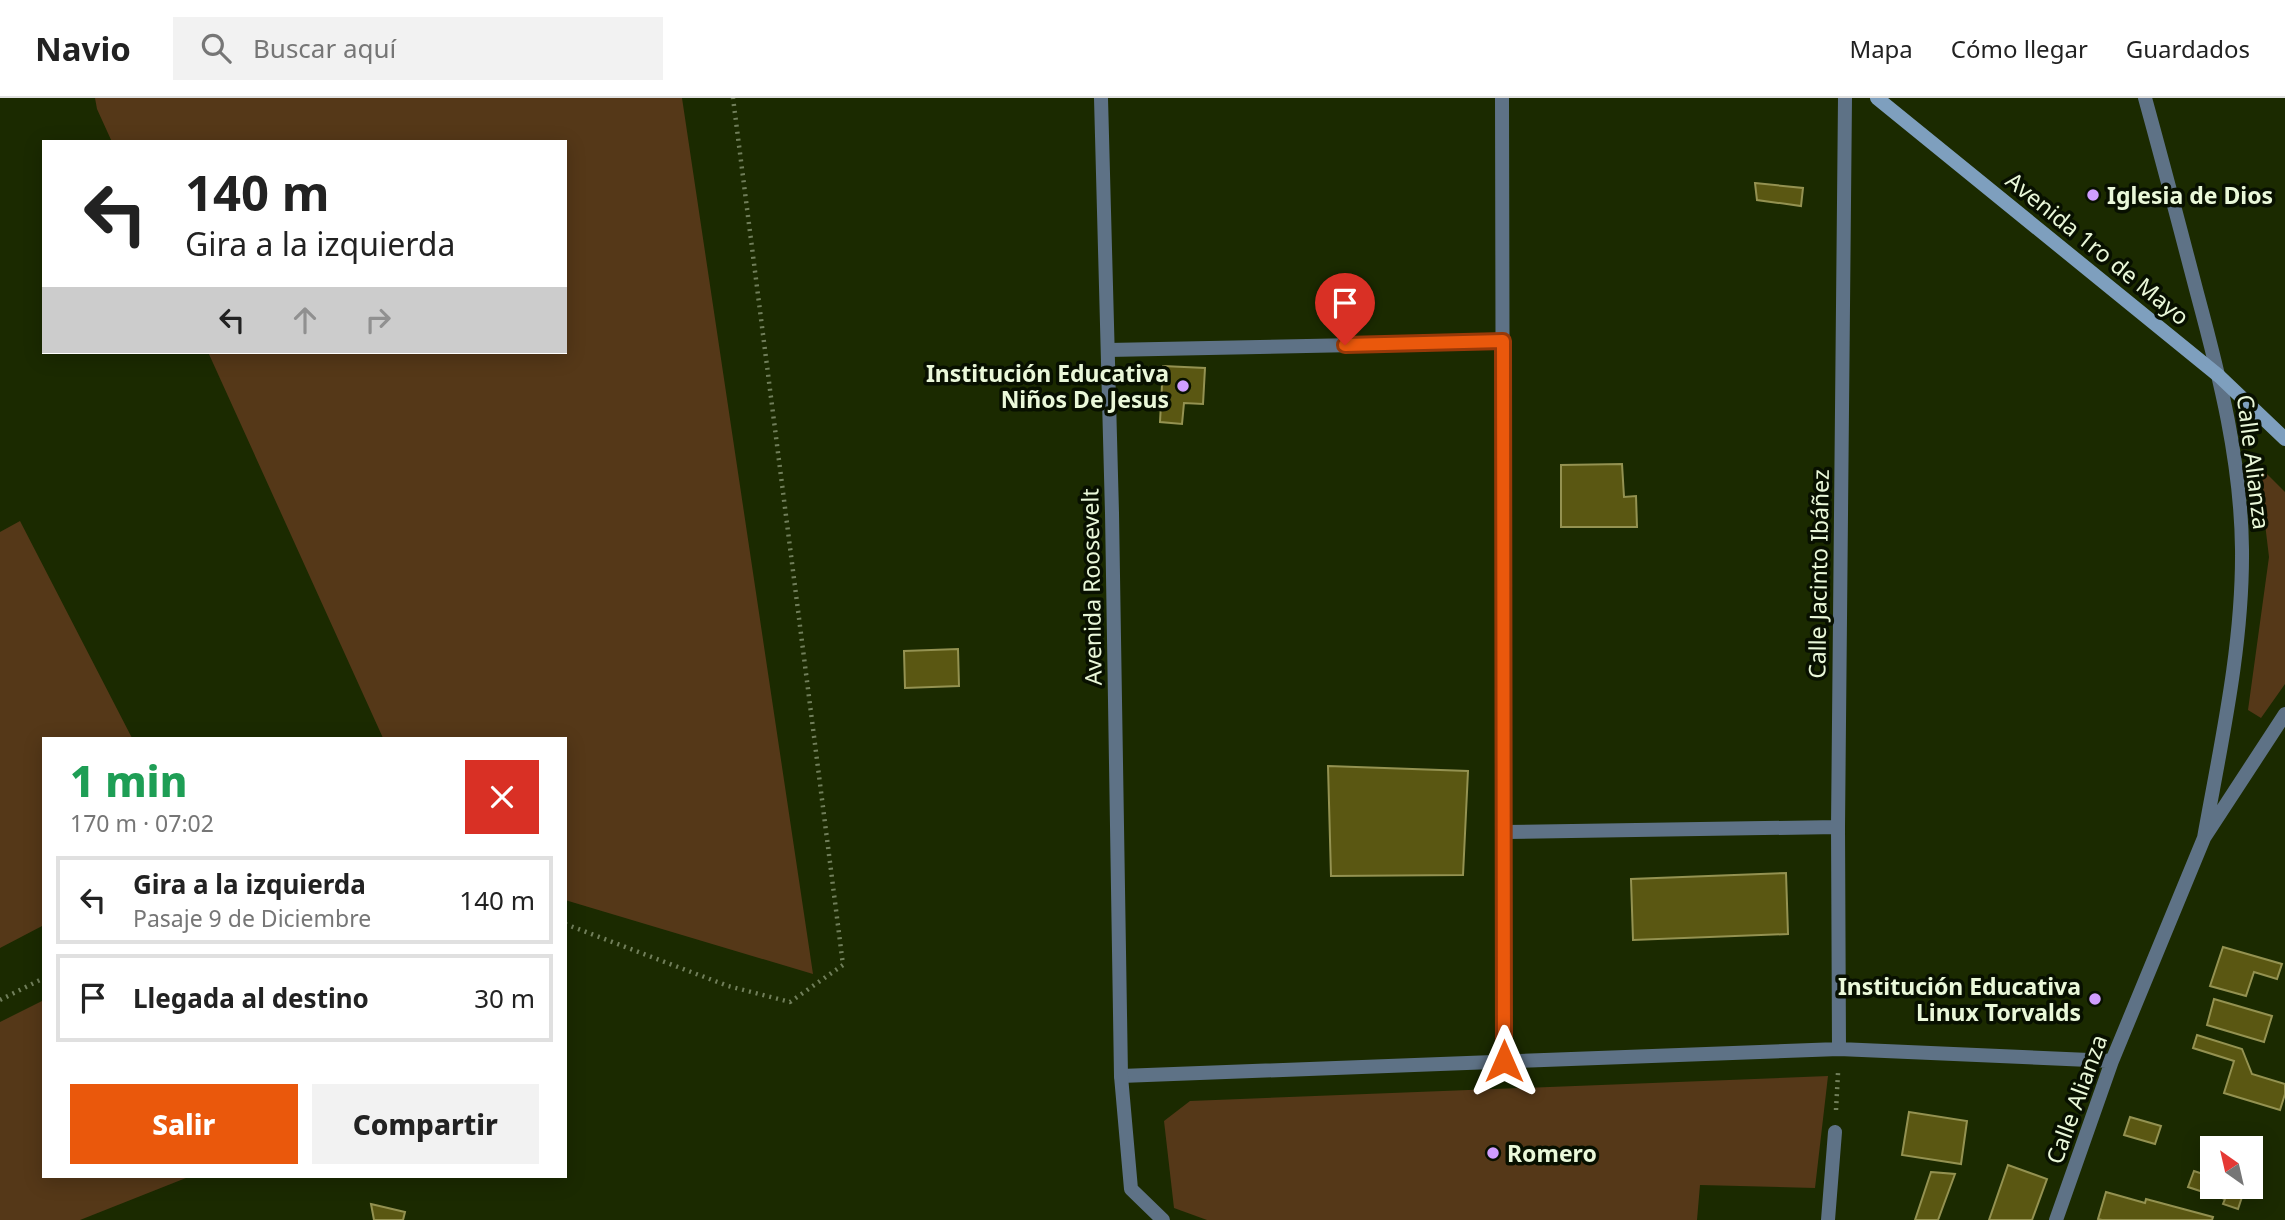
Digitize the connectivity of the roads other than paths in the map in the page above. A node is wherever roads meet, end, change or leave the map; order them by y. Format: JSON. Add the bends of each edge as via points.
{"nodes":[{"id":1,"x":1101,"y":98,"type":"edge"},
{"id":2,"x":1502,"y":98,"type":"edge"},
{"id":3,"x":1845,"y":98,"type":"edge"},
{"id":4,"x":1877,"y":98,"type":"edge"},
{"id":5,"x":2145,"y":98,"type":"edge"},
{"id":6,"x":1503,"y":341,"type":"junction"},
{"id":7,"x":1108,"y":350,"type":"junction"},
{"id":8,"x":2219,"y":376,"type":"junction"},
{"id":9,"x":2285,"y":439,"type":"edge"},
{"id":10,"x":2285,"y":714,"type":"edge"},
{"id":11,"x":1838,"y":827,"type":"junction"},
{"id":12,"x":1504,"y":832,"type":"junction"},
{"id":13,"x":2204,"y":838,"type":"junction"},
{"id":14,"x":1839,"y":1049,"type":"junction"},
{"id":15,"x":1504,"y":1061,"type":"junction"},
{"id":16,"x":2112,"y":1061,"type":"junction"},
{"id":17,"x":1122,"y":1076,"type":"junction"},
{"id":18,"x":1835,"y":1132,"type":"road end"},
{"id":19,"x":1163,"y":1220,"type":"edge"},
{"id":20,"x":1828,"y":1220,"type":"edge"},
{"id":21,"x":2056,"y":1220,"type":"edge"}],
"edges":[{"from":1,"to":7,"type":"street","name":"Avenida Roosevelt"},
{"from":2,"to":6,"type":"street"},
{"from":3,"to":11,"type":"street","name":"Calle Jacinto Ibáñez"},
{"from":4,"to":8,"type":"main road","name":"Avenida 1ro de Mayo"},
{"from":5,"to":8,"type":"street","name":"Calle Alianza"},
{"from":6,"to":7,"type":"street"},
{"from":6,"to":12,"type":"street"},
{"from":7,"to":17,"type":"street","name":"Avenida Roosevelt"},
{"from":8,"to":9,"type":"main road","name":"Avenida 1ro de Mayo"},
{"from":8,"to":13,"type":"street","name":"Calle Alianza","via":[[2238,477],[2240,613]]},
{"from":10,"to":13,"type":"street","name":"Calle Alianza"},
{"from":11,"to":12,"type":"street"},
{"from":11,"to":14,"type":"street","name":"Calle Jacinto Ibáñez"},
{"from":12,"to":15,"type":"street"},
{"from":13,"to":16,"type":"street","name":"Calle Alianza"},
{"from":14,"to":15,"type":"street"},
{"from":14,"to":16,"type":"street"},
{"from":15,"to":17,"type":"street"},
{"from":16,"to":21,"type":"street","name":"Calle Alianza"},
{"from":17,"to":19,"type":"street","name":"Avenida Roosevelt","via":[[1131,1189]]},
{"from":18,"to":20,"type":"street"}]}
